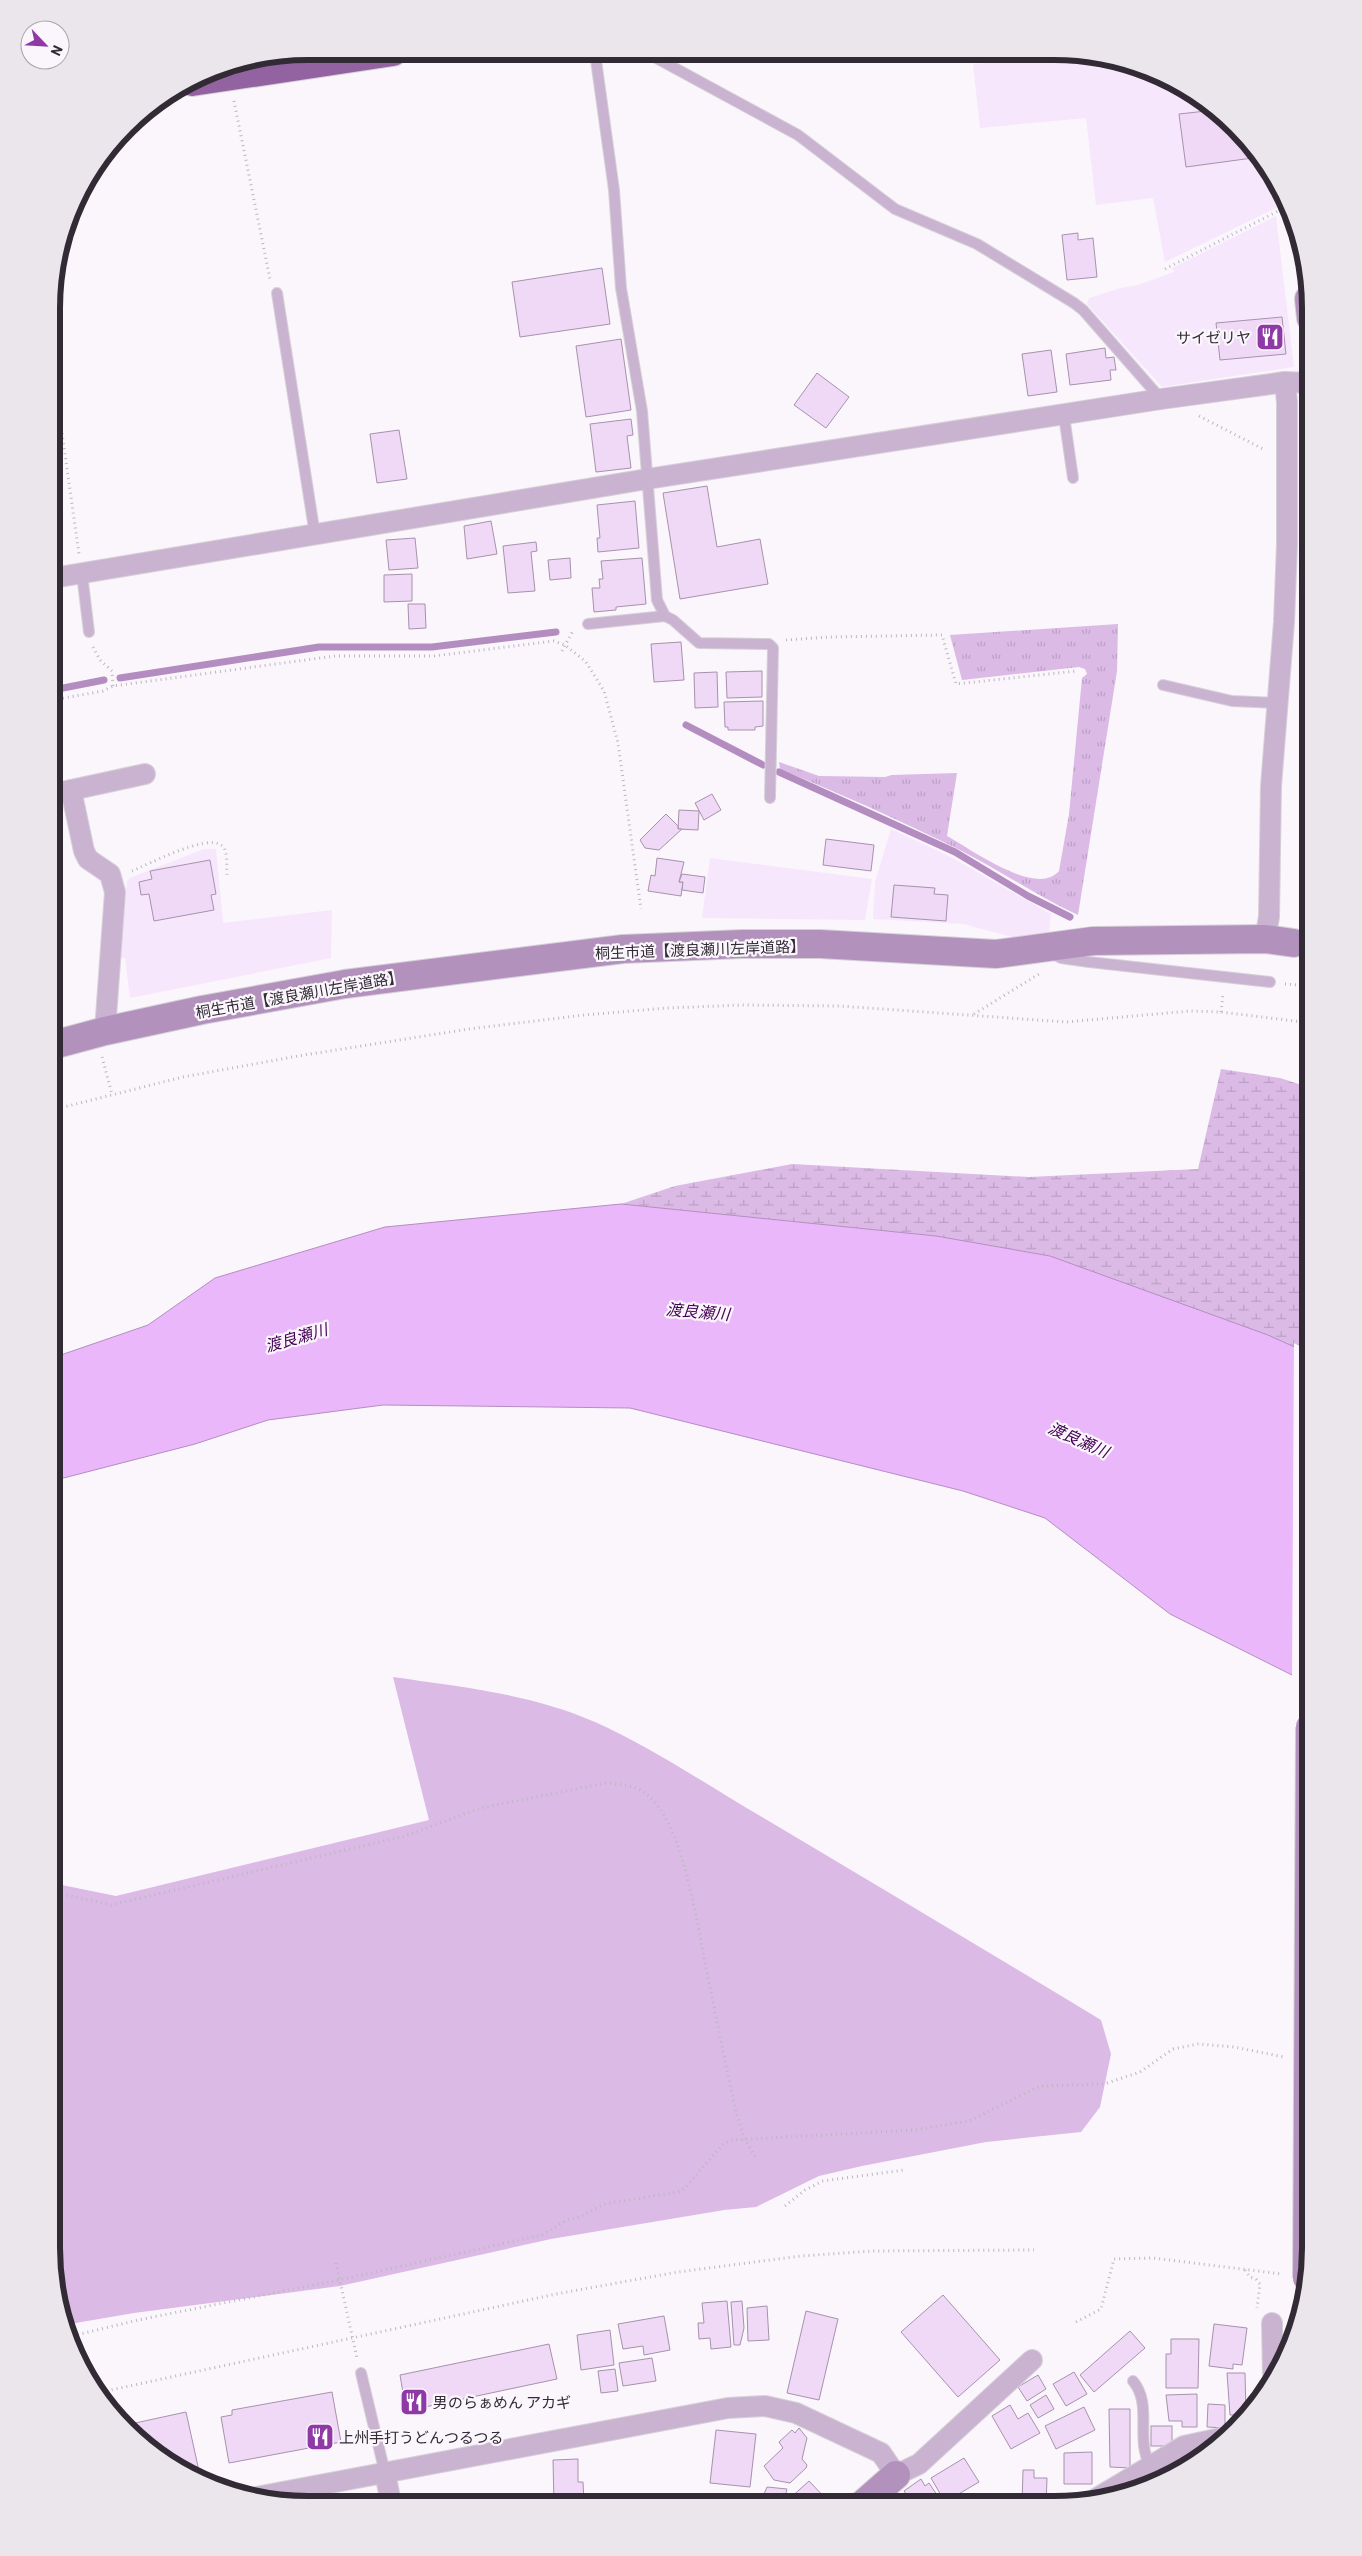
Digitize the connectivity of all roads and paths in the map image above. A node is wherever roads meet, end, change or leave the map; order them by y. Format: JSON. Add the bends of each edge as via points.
{"nodes":[{"id":1,"x":339,"y":60,"type":"edge"},
{"id":2,"x":596,"y":60,"type":"edge"},
{"id":3,"x":660,"y":60,"type":"edge"},
{"id":4,"x":232,"y":76,"type":"junction"},
{"id":5,"x":214,"y":79,"type":"edge"},
{"id":6,"x":1282,"y":209,"type":"dead end"},
{"id":7,"x":1165,"y":269,"type":"dead end"},
{"id":8,"x":277,"y":293,"type":"joint"},
{"id":9,"x":1285,"y":382,"type":"junction"},
{"id":10,"x":1302,"y":383,"type":"edge"},
{"id":11,"x":1183,"y":396,"type":"junction"},
{"id":12,"x":1161,"y":399,"type":"junction"},
{"id":13,"x":1064,"y":416,"type":"junction"},
{"id":14,"x":60,"y":418,"type":"edge"},
{"id":15,"x":1287,"y":455,"type":"junction"},
{"id":16,"x":1073,"y":478,"type":"dead end"},
{"id":17,"x":647,"y":479,"type":"junction"},
{"id":18,"x":315,"y":535,"type":"junction"},
{"id":19,"x":82,"y":574,"type":"junction"},
{"id":20,"x":60,"y":577,"type":"edge"},
{"id":21,"x":665,"y":616,"type":"junction"},
{"id":22,"x":588,"y":624,"type":"joint"},
{"id":23,"x":89,"y":632,"type":"joint"},
{"id":24,"x":768,"y":644,"type":"junction"},
{"id":25,"x":565,"y":645,"type":"junction"},
{"id":26,"x":562,"y":651,"type":"dead end"},
{"id":27,"x":1076,"y":671,"type":"dead end"},
{"id":28,"x":1164,"y":685,"type":"dead end"},
{"id":29,"x":113,"y":686,"type":"junction"},
{"id":30,"x":60,"y":699,"type":"edge"},
{"id":31,"x":1278,"y":702,"type":"junction"},
{"id":32,"x":145,"y":774,"type":"dead end"},
{"id":33,"x":62,"y":792,"type":"edge"},
{"id":34,"x":770,"y":798,"type":"dead end"},
{"id":35,"x":227,"y":875,"type":"dead end"},
{"id":36,"x":112,"y":879,"type":"junction"},
{"id":37,"x":641,"y":909,"type":"dead end"},
{"id":38,"x":1266,"y":939,"type":"junction"},
{"id":39,"x":1294,"y":943,"type":"dead end"},
{"id":40,"x":1053,"y":953,"type":"junction"},
{"id":41,"x":1270,"y":982,"type":"dead end"},
{"id":42,"x":1224,"y":990,"type":"dead end"},
{"id":43,"x":1221,"y":1012,"type":"junction"},
{"id":44,"x":973,"y":1014,"type":"junction"},
{"id":45,"x":1302,"y":1022,"type":"edge"},
{"id":46,"x":104,"y":1043,"type":"junction"},
{"id":47,"x":60,"y":1045,"type":"edge"},
{"id":48,"x":112,"y":1094,"type":"junction"},
{"id":49,"x":60,"y":1108,"type":"edge"},
{"id":50,"x":60,"y":1894,"type":"edge"},
{"id":51,"x":1291,"y":2059,"type":"dead end"},
{"id":52,"x":1302,"y":2093,"type":"edge"},
{"id":53,"x":744,"y":2138,"type":"junction"},
{"id":54,"x":757,"y":2160,"type":"dead end"},
{"id":55,"x":904,"y":2170,"type":"dead end"},
{"id":56,"x":785,"y":2206,"type":"dead end"},
{"id":57,"x":1034,"y":2250,"type":"dead end"},
{"id":58,"x":336,"y":2263,"type":"dead end"},
{"id":59,"x":1244,"y":2269,"type":"junction"},
{"id":60,"x":1298,"y":2276,"type":"edge"},
{"id":61,"x":339,"y":2280,"type":"junction"},
{"id":62,"x":1258,"y":2301,"type":"dead end"},
{"id":63,"x":1076,"y":2322,"type":"dead end"},
{"id":64,"x":1272,"y":2322,"type":"dead end"},
{"id":65,"x":76,"y":2335,"type":"edge"},
{"id":66,"x":352,"y":2338,"type":"junction"},
{"id":67,"x":355,"y":2348,"type":"dead end"},
{"id":68,"x":1275,"y":2359,"type":"edge"},
{"id":69,"x":1032,"y":2360,"type":"dead end"},
{"id":70,"x":361,"y":2373,"type":"dead end"},
{"id":71,"x":1133,"y":2381,"type":"dead end"},
{"id":72,"x":106,"y":2391,"type":"edge"},
{"id":73,"x":1210,"y":2440,"type":"edge"},
{"id":74,"x":1150,"y":2465,"type":"junction"},
{"id":75,"x":384,"y":2473,"type":"junction"},
{"id":76,"x":896,"y":2475,"type":"junction"},
{"id":77,"x":1133,"y":2483,"type":"edge"},
{"id":78,"x":274,"y":2494,"type":"edge"},
{"id":79,"x":389,"y":2496,"type":"edge"},
{"id":80,"x":872,"y":2496,"type":"edge"}],
"edges":[{"from":1,"to":4,"type":"highway"},
{"from":2,"to":17,"type":"lane","via":[[614,190],[621,288],[642,411]]},
{"from":3,"to":12,"type":"lane","via":[[798,135],[895,209],[977,244],[1074,303]]},
{"from":4,"to":5,"type":"highway"},
{"from":4,"to":8,"type":"path","via":[[233,96],[270,282]]},
{"from":6,"to":7,"type":"path"},
{"from":8,"to":18,"type":"lane"},
{"from":9,"to":10,"type":"street"},
{"from":9,"to":11,"type":"street"},
{"from":9,"to":15,"type":"street"},
{"from":11,"to":12,"type":"street"},
{"from":11,"to":15,"type":"path","via":[[1189,411],[1274,454]]},
{"from":12,"to":13,"type":"street"},
{"from":13,"to":16,"type":"lane"},
{"from":13,"to":17,"type":"street"},
{"from":14,"to":19,"type":"path"},
{"from":15,"to":31,"type":"street","via":[[1287,544]]},
{"from":17,"to":18,"type":"street"},
{"from":17,"to":21,"type":"lane","via":[[657,600]]},
{"from":18,"to":19,"type":"street"},
{"from":19,"to":20,"type":"street"},
{"from":19,"to":23,"type":"lane"},
{"from":21,"to":22,"type":"lane"},
{"from":21,"to":24,"type":"lane","via":[[699,643]]},
{"from":22,"to":25,"type":"path","via":[[572,630]]},
{"from":23,"to":29,"type":"path","via":[[94,652],[112,670]]},
{"from":24,"to":27,"type":"path","via":[[829,637],[942,635],[956,684]]},
{"from":24,"to":34,"type":"lane","via":[[773,648]]},
{"from":25,"to":26,"type":"path"},
{"from":25,"to":29,"type":"path","via":[[554,641],[434,656],[335,656]]},
{"from":25,"to":37,"type":"path","via":[[586,662],[604,692],[618,743]]},
{"from":28,"to":31,"type":"lane","via":[[1232,701]]},
{"from":29,"to":30,"type":"path"},
{"from":31,"to":38,"type":"street","via":[[1270,786]]},
{"from":32,"to":33,"type":"street"},
{"from":33,"to":36,"type":"street","via":[[88,859],[110,874]]},
{"from":35,"to":36,"type":"path","via":[[226,850],[212,842],[198,844]]},
{"from":36,"to":46,"type":"street","via":[[115,892]]},
{"from":38,"to":39,"type":"street","name":"桐生市道【渡良瀬川左岸道路】"},
{"from":38,"to":40,"type":"street","name":"桐生市道【渡良瀬川左岸道路】","via":[[1093,941]]},
{"from":40,"to":41,"type":"lane"},
{"from":40,"to":44,"type":"path","via":[[1027,983]]},
{"from":40,"to":46,"type":"street","name":"桐生市道【渡良瀬川左岸道路】","via":[[996,954],[820,944],[622,949],[345,984]]},
{"from":42,"to":43,"type":"path"},
{"from":43,"to":44,"type":"path","via":[[1170,1012],[1066,1022]]},
{"from":43,"to":45,"type":"path"},
{"from":44,"to":48,"type":"path","via":[[840,1006],[742,1005],[584,1014],[288,1058]]},
{"from":46,"to":47,"type":"street","name":"桐生市道【渡良瀬川左岸道路】"},
{"from":46,"to":48,"type":"path"},
{"from":48,"to":49,"type":"path"},
{"from":50,"to":53,"type":"path","via":[[111,1905],[404,1836],[500,1803],[606,1783],[625,1784],[651,1798],[665,1817],[674,1838],[691,1897]]},
{"from":51,"to":53,"type":"path","via":[[1234,2047],[1198,2044],[1173,2049],[1140,2072],[1104,2084],[1040,2086],[969,2121],[914,2130]]},
{"from":52,"to":60,"type":"street","bridge":true},
{"from":53,"to":54,"type":"path"},
{"from":53,"to":61,"type":"path","via":[[724,2143],[678,2192],[604,2204],[542,2234]]},
{"from":55,"to":56,"type":"path","via":[[823,2181]]},
{"from":57,"to":66,"type":"path","via":[[873,2251],[801,2256],[678,2272],[556,2294]]},
{"from":58,"to":61,"type":"path"},
{"from":59,"to":60,"type":"path"},
{"from":59,"to":62,"type":"path","via":[[1260,2284]]},
{"from":59,"to":63,"type":"path","via":[[1153,2258],[1114,2259],[1101,2309]]},
{"from":61,"to":65,"type":"path"},
{"from":61,"to":66,"type":"path"},
{"from":64,"to":68,"type":"street"},
{"from":66,"to":67,"type":"path"},
{"from":66,"to":72,"type":"path"},
{"from":69,"to":76,"type":"street","via":[[919,2464]]},
{"from":70,"to":75,"type":"lane"},
{"from":71,"to":74,"type":"lane","via":[[1143,2396],[1143,2449]]},
{"from":73,"to":74,"type":"street","via":[[1184,2446]]},
{"from":74,"to":77,"type":"street"},
{"from":75,"to":76,"type":"street","via":[[728,2408],[765,2406],[790,2411],[881,2453]]},
{"from":75,"to":78,"type":"street"},
{"from":75,"to":79,"type":"street"},
{"from":76,"to":80,"type":"street"}]}
